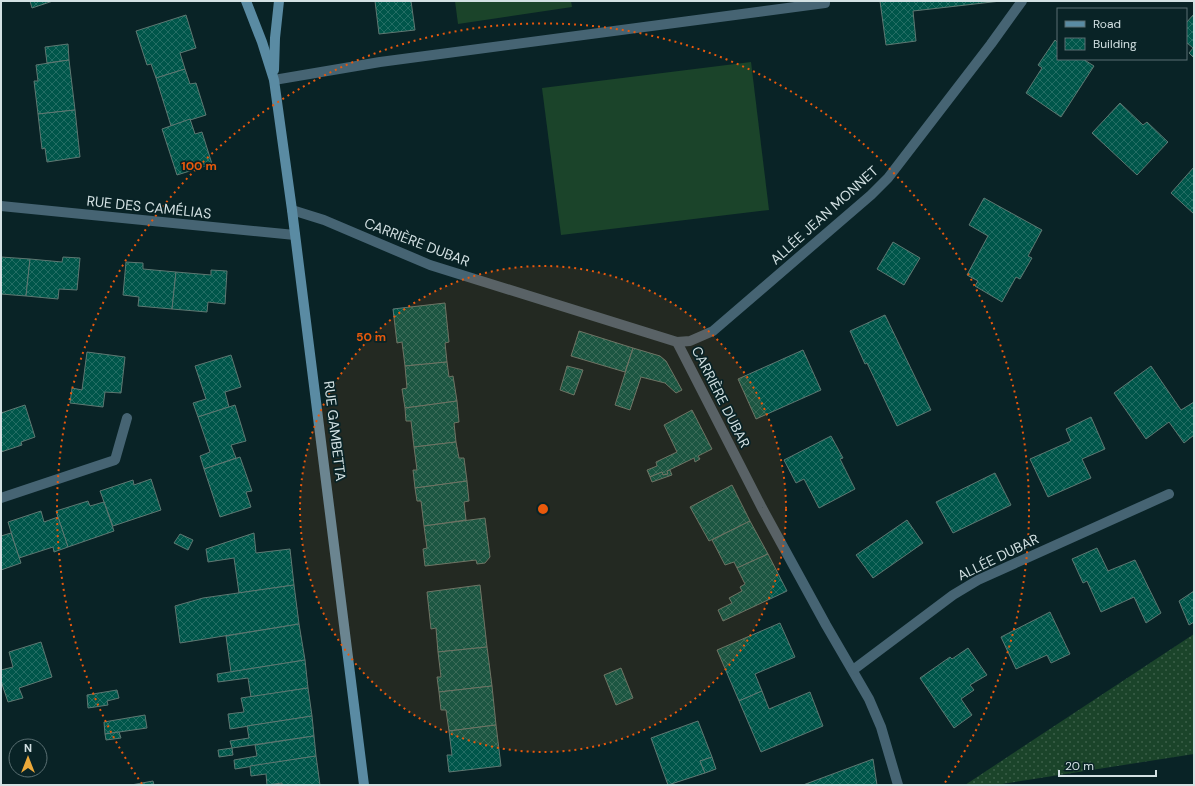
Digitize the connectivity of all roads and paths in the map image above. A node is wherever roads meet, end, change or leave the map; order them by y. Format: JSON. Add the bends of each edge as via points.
{"nodes":[{"id":1,"x":246,"y":1,"type":"edge"},
{"id":2,"x":279,"y":1,"type":"edge"},
{"id":3,"x":825,"y":1,"type":"edge"},
{"id":4,"x":1022,"y":1,"type":"edge"},
{"id":5,"x":274,"y":80,"type":"junction"},
{"id":6,"x":1,"y":206,"type":"edge"},
{"id":7,"x":292,"y":210,"type":"junction"},
{"id":8,"x":295,"y":235,"type":"junction"},
{"id":9,"x":677,"y":342,"type":"junction"},
{"id":10,"x":127,"y":418,"type":"dead end"},
{"id":11,"x":1169,"y":494,"type":"dead end"},
{"id":12,"x":1,"y":498,"type":"edge"},
{"id":13,"x":853,"y":670,"type":"junction"},
{"id":14,"x":364,"y":785,"type":"edge"},
{"id":15,"x":898,"y":785,"type":"edge"}],
"edges":[{"from":1,"to":5,"type":"street","name":"RUE GAMBETTA"},
{"from":2,"to":5,"type":"street","name":"RUE GAMBETTA"},
{"from":3,"to":5,"type":"street","via":[[826,3],[380,62]]},
{"from":4,"to":9,"type":"street","name":"ALLÉE JEAN MONNET","via":[[888,178],[871,195],[713,331],[690,341]]},
{"from":5,"to":7,"type":"street","name":"RUE GAMBETTA"},
{"from":6,"to":8,"type":"street","name":"RUE DES CAMÉLIAS"},
{"from":7,"to":8,"type":"street","name":"RUE GAMBETTA"},
{"from":7,"to":9,"type":"street","name":"CARRIÈRE DUBAR","via":[[324,220],[430,265]]},
{"from":8,"to":14,"type":"street","name":"RUE GAMBETTA"},
{"from":9,"to":13,"type":"street","name":"CARRIÈRE DUBAR","via":[[766,515]]},
{"from":10,"to":12,"type":"street","via":[[115,460]]},
{"from":11,"to":13,"type":"street","name":"ALLÉE DUBAR","via":[[978,580],[953,595]]},
{"from":13,"to":15,"type":"street","name":"CARRIÈRE DUBAR","via":[[881,726]]}]}
